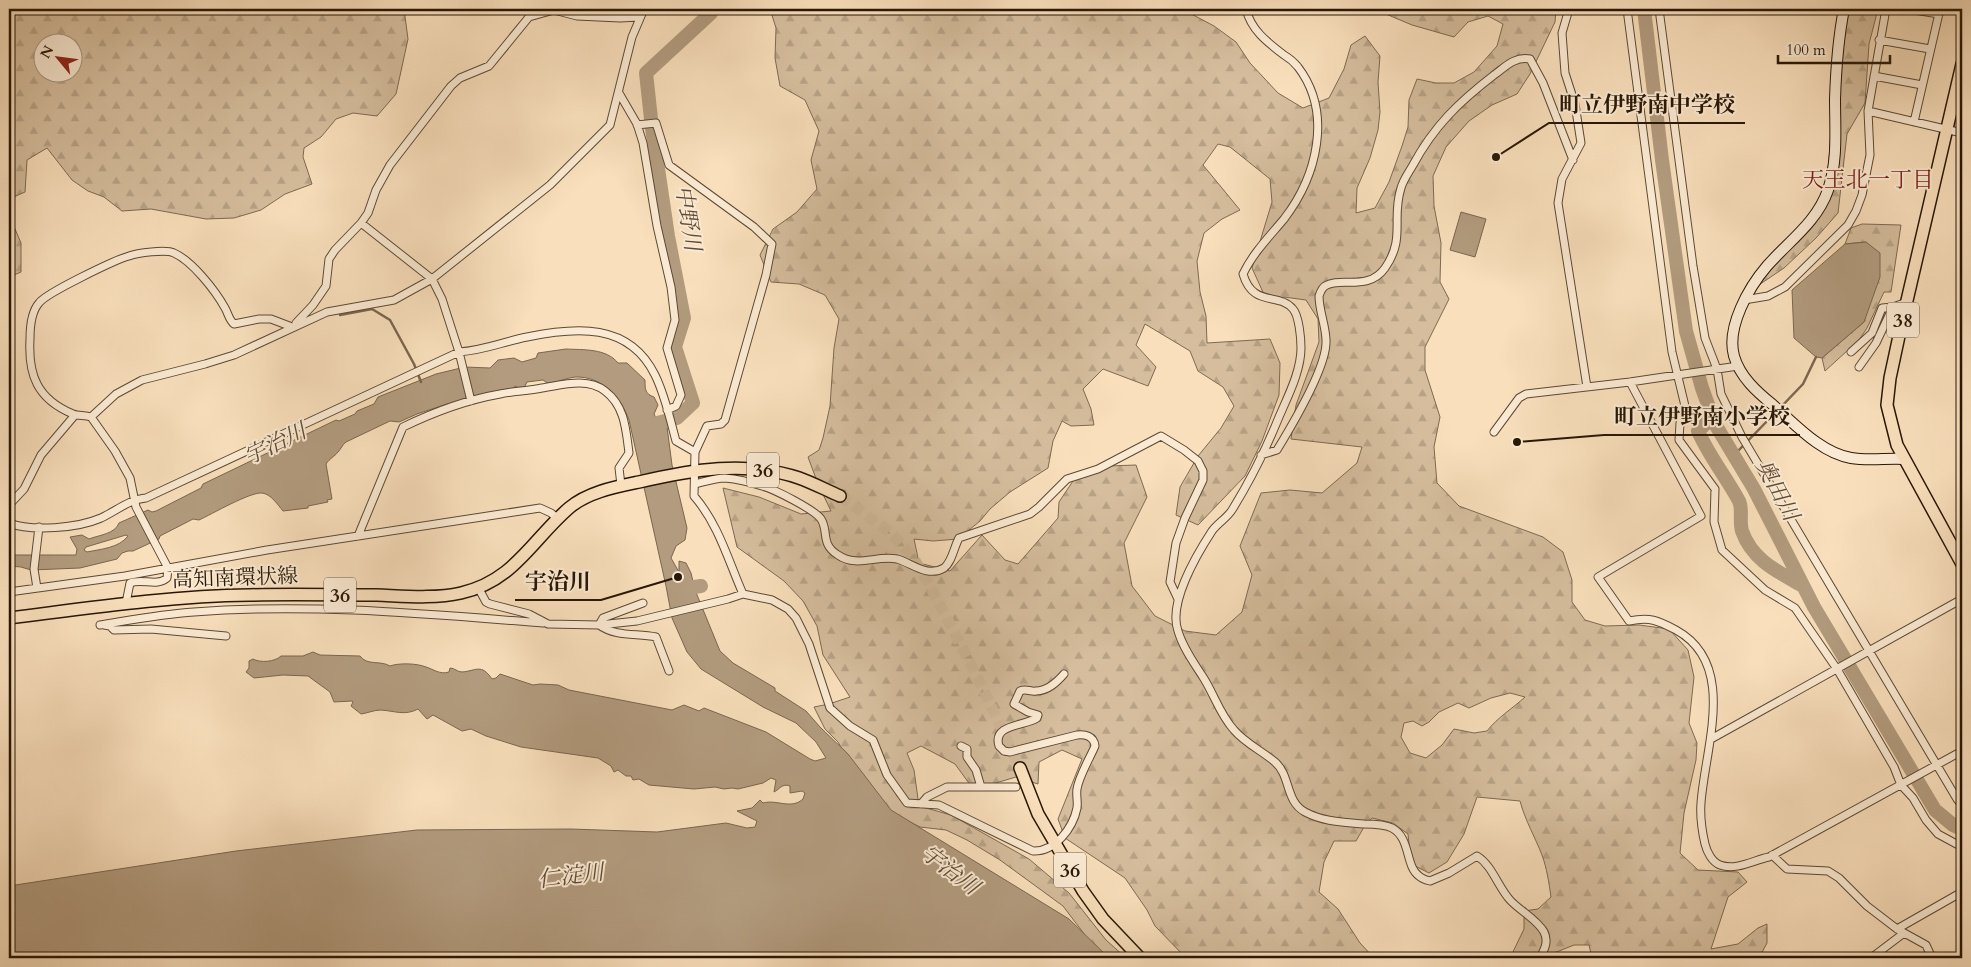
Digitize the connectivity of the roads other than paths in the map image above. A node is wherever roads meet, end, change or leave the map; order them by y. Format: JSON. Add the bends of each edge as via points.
{"nodes":[{"id":1,"x":644,"y":9,"type":"edge"},
{"id":2,"x":1246,"y":9,"type":"edge"},
{"id":3,"x":1569,"y":9,"type":"edge"},
{"id":4,"x":1627,"y":9,"type":"edge"},
{"id":5,"x":1659,"y":9,"type":"edge"},
{"id":6,"x":1844,"y":9,"type":"edge"},
{"id":7,"x":1886,"y":9,"type":"edge"},
{"id":8,"x":1908,"y":9,"type":"edge"},
{"id":9,"x":1939,"y":12,"type":"edge"},
{"id":10,"x":639,"y":17,"type":"junction"},
{"id":11,"x":1879,"y":40,"type":"junction"},
{"id":12,"x":1930,"y":49,"type":"junction"},
{"id":13,"x":1962,"y":64,"type":"edge"},
{"id":14,"x":1874,"y":76,"type":"junction"},
{"id":15,"x":1922,"y":85,"type":"junction"},
{"id":16,"x":619,"y":93,"type":"junction"},
{"id":17,"x":1868,"y":111,"type":"junction"},
{"id":18,"x":1914,"y":122,"type":"junction"},
{"id":19,"x":638,"y":126,"type":"junction"},
{"id":20,"x":1947,"y":130,"type":"junction"},
{"id":21,"x":1962,"y":134,"type":"edge"},
{"id":22,"x":1573,"y":160,"type":"junction"},
{"id":23,"x":361,"y":223,"type":"junction"},
{"id":24,"x":432,"y":279,"type":"junction"},
{"id":25,"x":1744,"y":300,"type":"junction"},
{"id":26,"x":1907,"y":302,"type":"junction"},
{"id":27,"x":1893,"y":306,"type":"junction"},
{"id":28,"x":292,"y":327,"type":"junction"},
{"id":29,"x":1851,"y":352,"type":"dead end"},
{"id":30,"x":460,"y":354,"type":"junction"},
{"id":31,"x":1738,"y":366,"type":"junction"},
{"id":32,"x":1859,"y":367,"type":"dead end"},
{"id":33,"x":1717,"y":369,"type":"junction"},
{"id":34,"x":1676,"y":375,"type":"junction"},
{"id":35,"x":1630,"y":382,"type":"junction"},
{"id":36,"x":1588,"y":387,"type":"junction"},
{"id":37,"x":471,"y":399,"type":"junction"},
{"id":38,"x":667,"y":410,"type":"junction"},
{"id":39,"x":75,"y":415,"type":"junction"},
{"id":40,"x":91,"y":417,"type":"junction"},
{"id":41,"x":1494,"y":432,"type":"dead end"},
{"id":42,"x":696,"y":452,"type":"junction"},
{"id":43,"x":1261,"y":455,"type":"junction"},
{"id":44,"x":1904,"y":459,"type":"junction"},
{"id":45,"x":696,"y":471,"type":"junction"},
{"id":46,"x":695,"y":484,"type":"junction"},
{"id":47,"x":621,"y":485,"type":"junction"},
{"id":48,"x":840,"y":496,"type":"tunnel mouth"},
{"id":49,"x":136,"y":498,"type":"junction"},
{"id":50,"x":9,"y":505,"type":"edge"},
{"id":51,"x":558,"y":519,"type":"junction"},
{"id":52,"x":9,"y":523,"type":"edge"},
{"id":53,"x":38,"y":528,"type":"junction"},
{"id":54,"x":358,"y":536,"type":"junction"},
{"id":55,"x":1958,"y":548,"type":"edge"},
{"id":56,"x":1962,"y":564,"type":"edge"},
{"id":57,"x":168,"y":568,"type":"junction"},
{"id":58,"x":37,"y":588,"type":"junction"},
{"id":59,"x":479,"y":589,"type":"junction"},
{"id":60,"x":9,"y":592,"type":"edge"},
{"id":61,"x":743,"y":594,"type":"junction"},
{"id":62,"x":1178,"y":599,"type":"junction"},
{"id":63,"x":1962,"y":599,"type":"edge"},
{"id":64,"x":642,"y":603,"type":"dead end"},
{"id":65,"x":126,"y":604,"type":"junction"},
{"id":66,"x":9,"y":618,"type":"edge"},
{"id":67,"x":548,"y":624,"type":"junction"},
{"id":68,"x":599,"y":625,"type":"junction"},
{"id":69,"x":226,"y":636,"type":"dead end"},
{"id":70,"x":1870,"y":651,"type":"junction"},
{"id":71,"x":1837,"y":669,"type":"junction"},
{"id":72,"x":669,"y":671,"type":"dead end"},
{"id":73,"x":1064,"y":674,"type":"dead end"},
{"id":74,"x":1711,"y":739,"type":"junction"},
{"id":75,"x":961,"y":746,"type":"dead end"},
{"id":76,"x":1962,"y":751,"type":"edge"},
{"id":77,"x":1936,"y":765,"type":"junction"},
{"id":78,"x":1020,"y":768,"type":"tunnel mouth"},
{"id":79,"x":1901,"y":785,"type":"junction"},
{"id":80,"x":981,"y":787,"type":"junction"},
{"id":81,"x":1016,"y":787,"type":"dead end"},
{"id":82,"x":921,"y":804,"type":"junction"},
{"id":83,"x":1962,"y":805,"type":"edge"},
{"id":84,"x":1054,"y":844,"type":"junction"},
{"id":85,"x":1962,"y":848,"type":"edge"},
{"id":86,"x":1772,"y":855,"type":"junction"},
{"id":87,"x":1962,"y":892,"type":"edge"},
{"id":88,"x":1897,"y":929,"type":"junction"},
{"id":89,"x":1904,"y":933,"type":"junction"},
{"id":90,"x":1140,"y":958,"type":"edge"},
{"id":91,"x":1540,"y":958,"type":"edge"},
{"id":92,"x":1871,"y":958,"type":"edge"},
{"id":93,"x":1932,"y":958,"type":"edge"}],
"edges":[{"from":1,"to":10,"type":"street"},
{"from":2,"to":43,"type":"street","via":[[1252,26],[1265,41],[1296,64],[1308,80],[1318,116],[1317,144],[1304,187],[1243,274],[1253,292],[1293,309],[1302,350],[1288,396]]},
{"from":3,"to":22,"type":"street","via":[[1562,33],[1565,73],[1575,104],[1581,144]]},
{"from":4,"to":34,"type":"street"},
{"from":5,"to":33,"type":"street","via":[[1693,266],[1705,338]]},
{"from":6,"to":25,"type":"street","via":[[1836,64],[1836,141],[1829,188],[1813,218],[1767,266]]},
{"from":7,"to":11,"type":"street"},
{"from":8,"to":9,"type":"street"},
{"from":9,"to":12,"type":"street"},
{"from":10,"to":16,"type":"street"},
{"from":10,"to":23,"type":"street","via":[[577,16],[554,10],[529,16],[489,66],[460,78],[451,86],[390,165]]},
{"from":11,"to":12,"type":"street"},
{"from":11,"to":14,"type":"street"},
{"from":12,"to":15,"type":"street"},
{"from":13,"to":20,"type":"main road","number":"38"},
{"from":14,"to":15,"type":"street"},
{"from":14,"to":17,"type":"street"},
{"from":15,"to":18,"type":"street"},
{"from":16,"to":19,"type":"street"},
{"from":16,"to":24,"type":"street","via":[[610,125],[550,186]]},
{"from":17,"to":18,"type":"street"},
{"from":17,"to":25,"type":"street","via":[[1870,155],[1862,194],[1848,225],[1785,286],[1768,296]]},
{"from":18,"to":20,"type":"street"},
{"from":19,"to":38,"type":"street","via":[[676,320],[667,348],[682,395],[676,406]]},
{"from":19,"to":42,"type":"street","via":[[656,123],[669,165],[754,227],[772,244],[725,420],[721,424],[707,426]]},
{"from":20,"to":21,"type":"street"},
{"from":20,"to":26,"type":"main road","number":"38"},
{"from":22,"to":36,"type":"street","via":[[1562,179],[1558,203]]},
{"from":22,"to":43,"type":"street","via":[[1543,83],[1530,59],[1523,57],[1512,61],[1449,112],[1422,148],[1401,186],[1397,202],[1398,236],[1384,269],[1365,281],[1324,287],[1319,296],[1326,342],[1324,358],[1277,450]]},
{"from":23,"to":24,"type":"street"},
{"from":23,"to":28,"type":"street","via":[[329,259],[326,286],[314,305]]},
{"from":24,"to":28,"type":"street","via":[[394,300],[326,312]]},
{"from":24,"to":30,"type":"street","via":[[442,296]]},
{"from":25,"to":31,"type":"street","via":[[1738,313],[1732,349]]},
{"from":26,"to":27,"type":"street"},
{"from":26,"to":44,"type":"main road","number":"38","via":[[1887,405]]},
{"from":27,"to":29,"type":"street","via":[[1882,308],[1872,332]]},
{"from":27,"to":32,"type":"street","via":[[1876,343]]},
{"from":28,"to":39,"type":"street","via":[[271,319],[234,324],[207,283],[174,253],[130,255],[47,295],[35,307],[29,350],[33,377],[42,393]]},
{"from":28,"to":40,"type":"street","via":[[234,354],[142,380],[116,394]]},
{"from":30,"to":37,"type":"street"},
{"from":30,"to":38,"type":"street","via":[[526,337],[575,330],[609,334],[630,344],[647,362]]},
{"from":30,"to":49,"type":"street","via":[[422,368],[146,498]]},
{"from":31,"to":33,"type":"street"},
{"from":31,"to":44,"type":"street","via":[[1756,390],[1832,452],[1852,458]]},
{"from":33,"to":34,"type":"street"},
{"from":33,"to":70,"type":"street","via":[[1721,394],[1742,438]]},
{"from":34,"to":35,"type":"street"},
{"from":34,"to":71,"type":"street","via":[[1686,406],[1679,440],[1715,490],[1714,522],[1722,550],[1765,590],[1795,608]]},
{"from":35,"to":36,"type":"street"},
{"from":35,"to":74,"type":"street","via":[[1701,516],[1598,577],[1629,621],[1643,618],[1658,620],[1683,634],[1704,657],[1712,678]]},
{"from":36,"to":41,"type":"street","via":[[1526,394],[1519,398]]},
{"from":37,"to":47,"type":"street","via":[[574,383],[587,383],[604,390],[624,417],[629,452],[619,468]]},
{"from":37,"to":54,"type":"street","via":[[403,427]]},
{"from":38,"to":42,"type":"street","via":[[676,441]]},
{"from":39,"to":40,"type":"street"},
{"from":39,"to":50,"type":"street","via":[[41,455],[24,489]]},
{"from":40,"to":49,"type":"street","via":[[130,478]]},
{"from":42,"to":45,"type":"street"},
{"from":43,"to":62,"type":"street","via":[[1230,513],[1213,529]]},
{"from":44,"to":55,"type":"main road","number":"38"},
{"from":45,"to":46,"type":"street"},
{"from":45,"to":47,"type":"main road","name":"高知南環状線","number":"36"},
{"from":45,"to":48,"type":"main road","name":"高知南環状線","number":"36","via":[[760,470],[798,478]]},
{"from":46,"to":61,"type":"street","via":[[694,496],[705,508],[717,531]]},
{"from":46,"to":62,"type":"street","via":[[723,478],[764,486],[813,510],[822,520],[826,541],[837,555],[857,562],[893,559],[927,571],[937,570],[950,560],[959,538],[1030,514],[1067,479],[1107,465],[1161,436],[1198,462],[1204,480],[1176,543],[1170,582]]},
{"from":47,"to":51,"type":"main road","name":"高知南環状線","number":"36","via":[[597,492]]},
{"from":49,"to":53,"type":"street","via":[[99,519]]},
{"from":49,"to":57,"type":"street","via":[[136,506]]},
{"from":51,"to":54,"type":"street","via":[[540,508]]},
{"from":51,"to":59,"type":"main road","name":"高知南環状線","number":"36","via":[[514,566]]},
{"from":52,"to":53,"type":"street"},
{"from":53,"to":58,"type":"street","via":[[34,569]]},
{"from":54,"to":57,"type":"street"},
{"from":55,"to":56,"type":"main road","number":"38"},
{"from":57,"to":58,"type":"street"},
{"from":57,"to":65,"type":"street","via":[[163,582],[130,583]]},
{"from":58,"to":60,"type":"street"},
{"from":59,"to":65,"type":"main road","name":"高知南環状線","number":"36","via":[[459,594],[414,596],[209,595]]},
{"from":59,"to":67,"type":"street","via":[[486,602],[529,614]]},
{"from":61,"to":68,"type":"street","via":[[636,621]]},
{"from":61,"to":82,"type":"street","via":[[779,603],[796,618],[809,644],[830,708],[873,740],[887,775],[897,790],[908,803]]},
{"from":62,"to":91,"type":"street","via":[[1177,630],[1186,650],[1234,730],[1284,772],[1296,806],[1327,820],[1391,828],[1406,845],[1418,876],[1430,881],[1478,856],[1510,901],[1544,931],[1546,945]]},
{"from":63,"to":70,"type":"street"},
{"from":64,"to":68,"type":"street","via":[[603,618]]},
{"from":65,"to":66,"type":"main road","name":"高知南環状線","number":"36"},
{"from":67,"to":68,"type":"street"},
{"from":67,"to":69,"type":"street","via":[[348,610],[248,609],[192,612],[100,625],[114,630],[151,629]]},
{"from":68,"to":72,"type":"street","via":[[621,634],[656,637]]},
{"from":70,"to":71,"type":"street"},
{"from":70,"to":77,"type":"street"},
{"from":71,"to":74,"type":"street"},
{"from":71,"to":79,"type":"street","via":[[1894,767]]},
{"from":73,"to":84,"type":"street","via":[[1047,689],[1020,691],[1014,704],[1038,715],[1037,718],[1001,731],[998,742],[1004,751],[1010,752],[1077,735],[1084,734],[1094,740],[1095,746],[1077,789],[1077,809],[1070,827]]},
{"from":74,"to":86,"type":"street","via":[[1701,803],[1706,848],[1720,865],[1740,866]]},
{"from":75,"to":80,"type":"street","via":[[967,749],[966,757],[976,770]]},
{"from":76,"to":77,"type":"street"},
{"from":77,"to":79,"type":"street"},
{"from":77,"to":83,"type":"street"},
{"from":78,"to":84,"type":"main road","number":"36"},
{"from":79,"to":85,"type":"street","via":[[1938,834]]},
{"from":79,"to":86,"type":"street"},
{"from":80,"to":81,"type":"street"},
{"from":80,"to":82,"type":"street","via":[[947,787]]},
{"from":82,"to":84,"type":"street","via":[[940,805],[1033,851],[1040,852]]},
{"from":84,"to":90,"type":"main road","number":"36","via":[[1103,919]]},
{"from":86,"to":88,"type":"street","via":[[1787,870],[1828,871]]},
{"from":87,"to":88,"type":"street"},
{"from":88,"to":89,"type":"street"},
{"from":89,"to":92,"type":"street"},
{"from":89,"to":93,"type":"street","via":[[1926,945]]}]}
